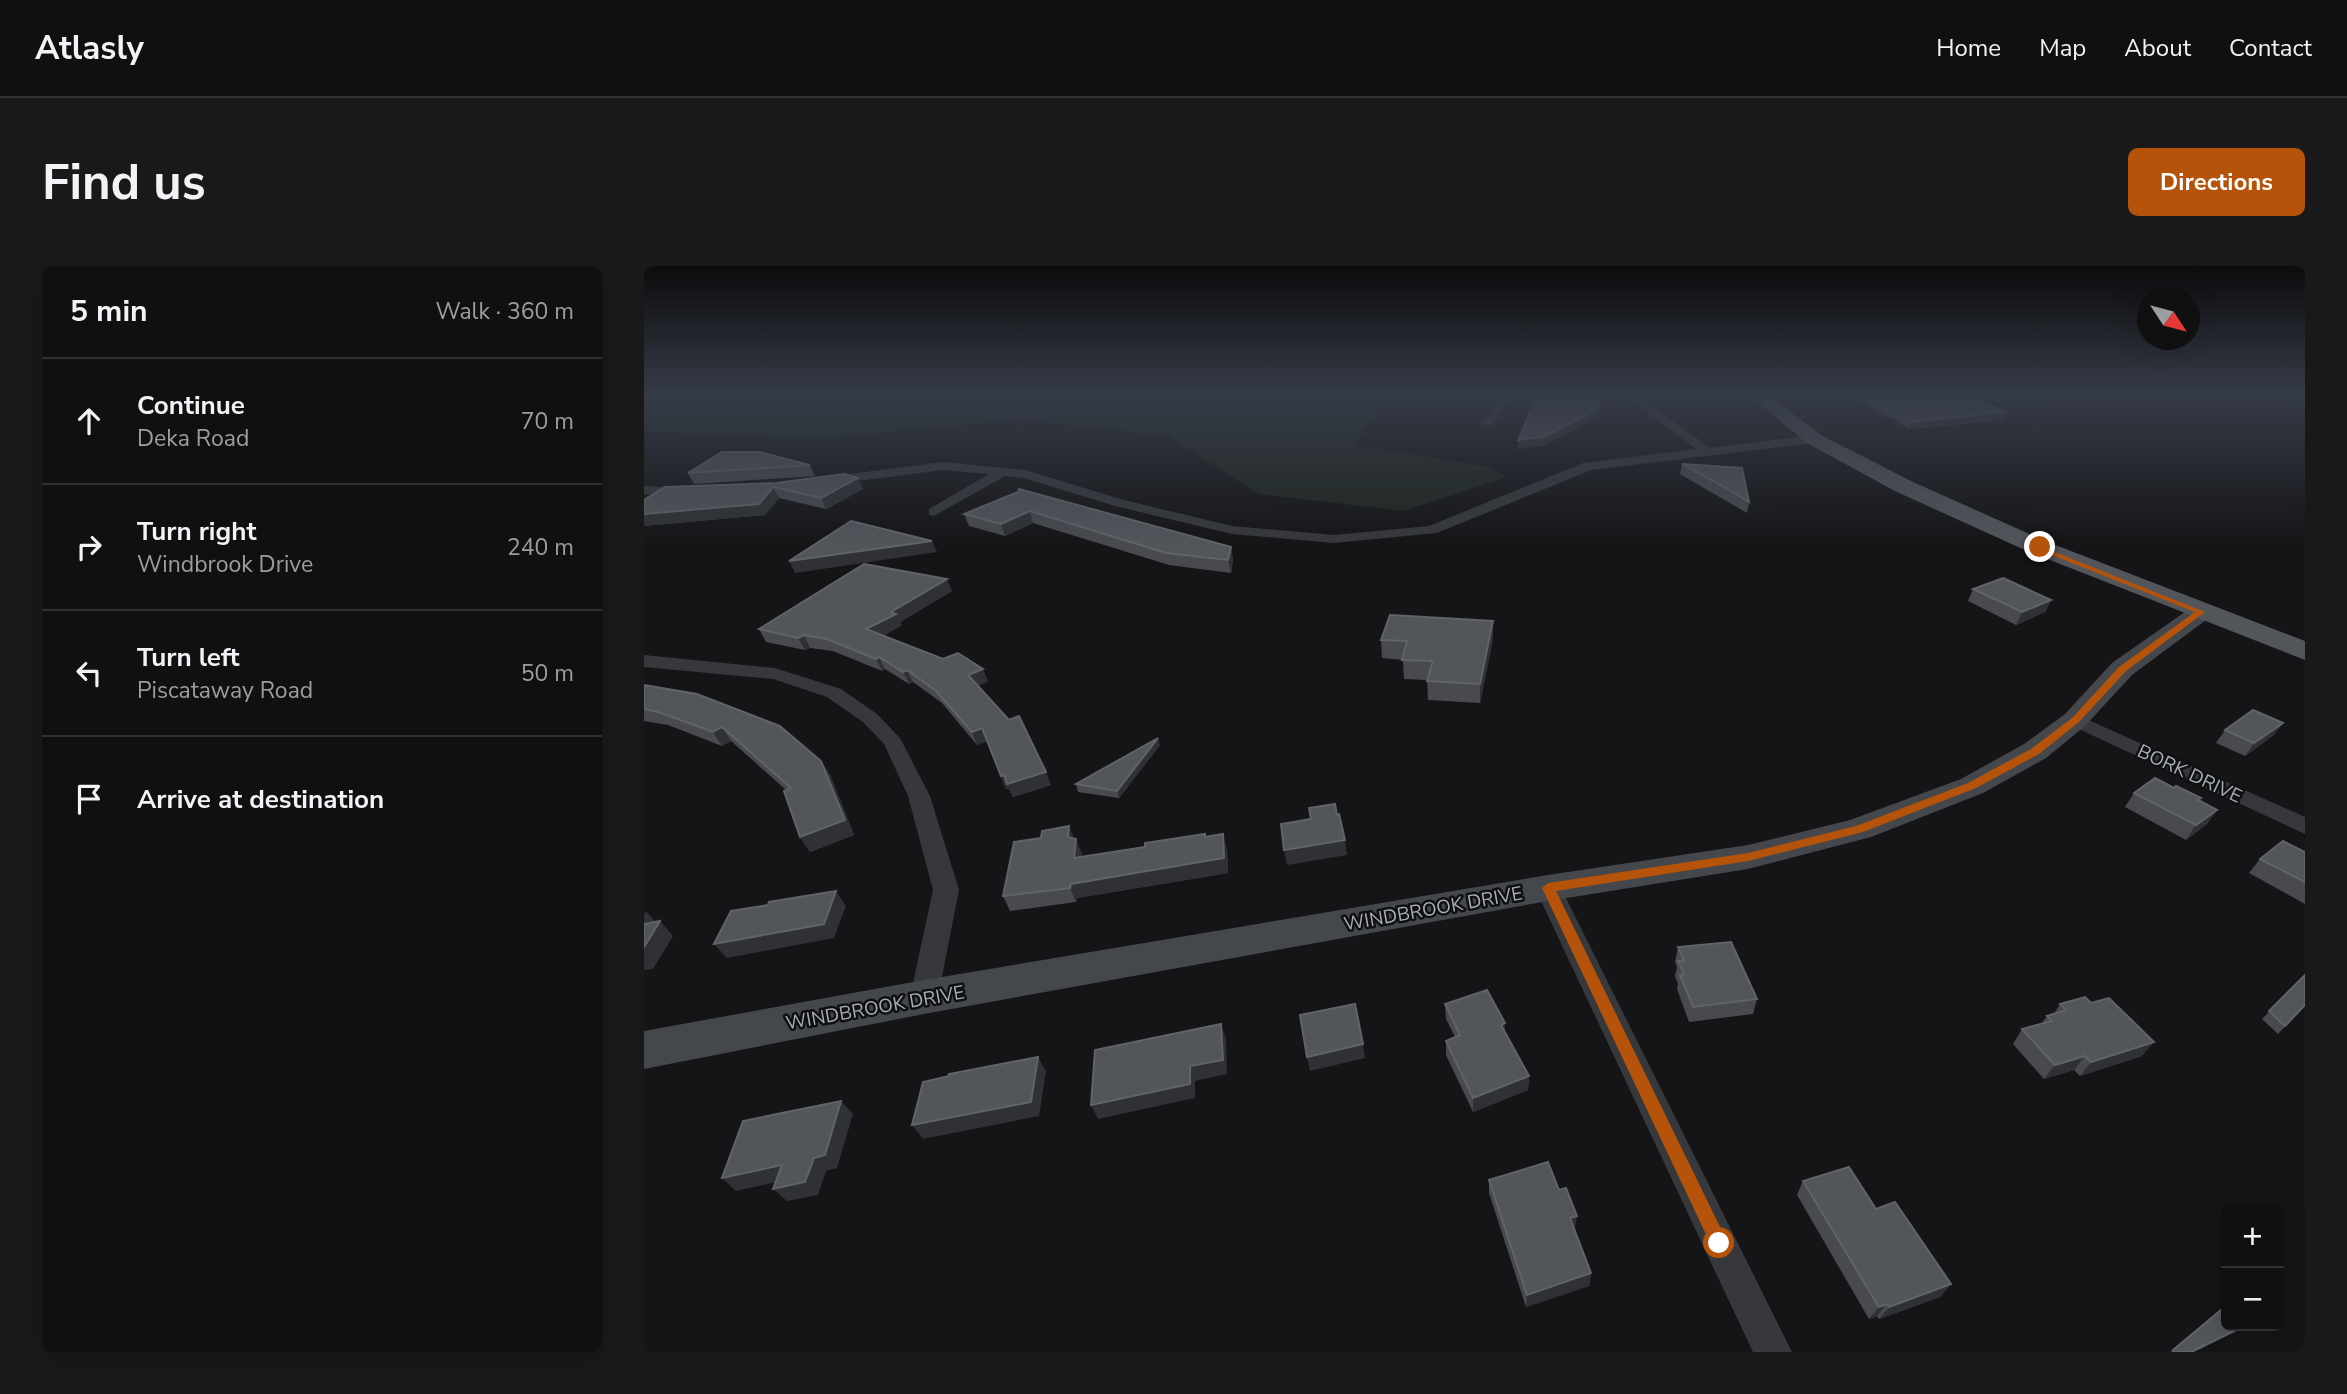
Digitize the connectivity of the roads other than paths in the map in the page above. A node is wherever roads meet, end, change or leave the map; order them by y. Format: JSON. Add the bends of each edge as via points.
{"nodes":[{"id":1,"x":1696,"y":444,"type":"edge"},
{"id":2,"x":1772,"y":444,"type":"edge"},
{"id":3,"x":1823,"y":444,"type":"edge"},
{"id":4,"x":1706,"y":451,"type":"junction"},
{"id":5,"x":1003,"y":472,"type":"junction"},
{"id":6,"x":808,"y":484,"type":"edge"},
{"id":7,"x":644,"y":489,"type":"edge"},
{"id":8,"x":699,"y":491,"type":"edge"},
{"id":9,"x":934,"y":512,"type":"dead end"},
{"id":10,"x":2201,"y":612,"type":"junction"},
{"id":11,"x":2305,"y":651,"type":"edge"},
{"id":12,"x":644,"y":661,"type":"edge"},
{"id":13,"x":2075,"y":720,"type":"junction"},
{"id":14,"x":2305,"y":826,"type":"edge"},
{"id":15,"x":1548,"y":888,"type":"junction"},
{"id":16,"x":924,"y":997,"type":"junction"},
{"id":17,"x":644,"y":1050,"type":"edge"},
{"id":18,"x":1773,"y":1352,"type":"edge"}],
"edges":[{"from":1,"to":4,"type":"street"},
{"from":2,"to":4,"type":"street"},
{"from":3,"to":10,"type":"main road","via":[[2036,546]]},
{"from":4,"to":5,"type":"street","via":[[1588,466],[1432,530],[1334,539],[1232,530]]},
{"from":5,"to":6,"type":"street","via":[[943,466]]},
{"from":5,"to":9,"type":"street"},
{"from":7,"to":8,"type":"street"},
{"from":10,"to":11,"type":"main road"},
{"from":10,"to":13,"type":"street","name":"WINDBROOK DRIVE","via":[[2122,669]]},
{"from":12,"to":16,"type":"street","via":[[775,674],[834,693],[870,718],[893,742],[919,796],[946,890]]},
{"from":13,"to":14,"type":"street","name":"BORK DRIVE"},
{"from":13,"to":15,"type":"street","name":"WINDBROOK DRIVE","via":[[2035,751],[1972,786],[1859,829],[1748,857]]},
{"from":15,"to":16,"type":"street","name":"WINDBROOK DRIVE"},
{"from":15,"to":18,"type":"street"},
{"from":16,"to":17,"type":"street","name":"WINDBROOK DRIVE"}]}
